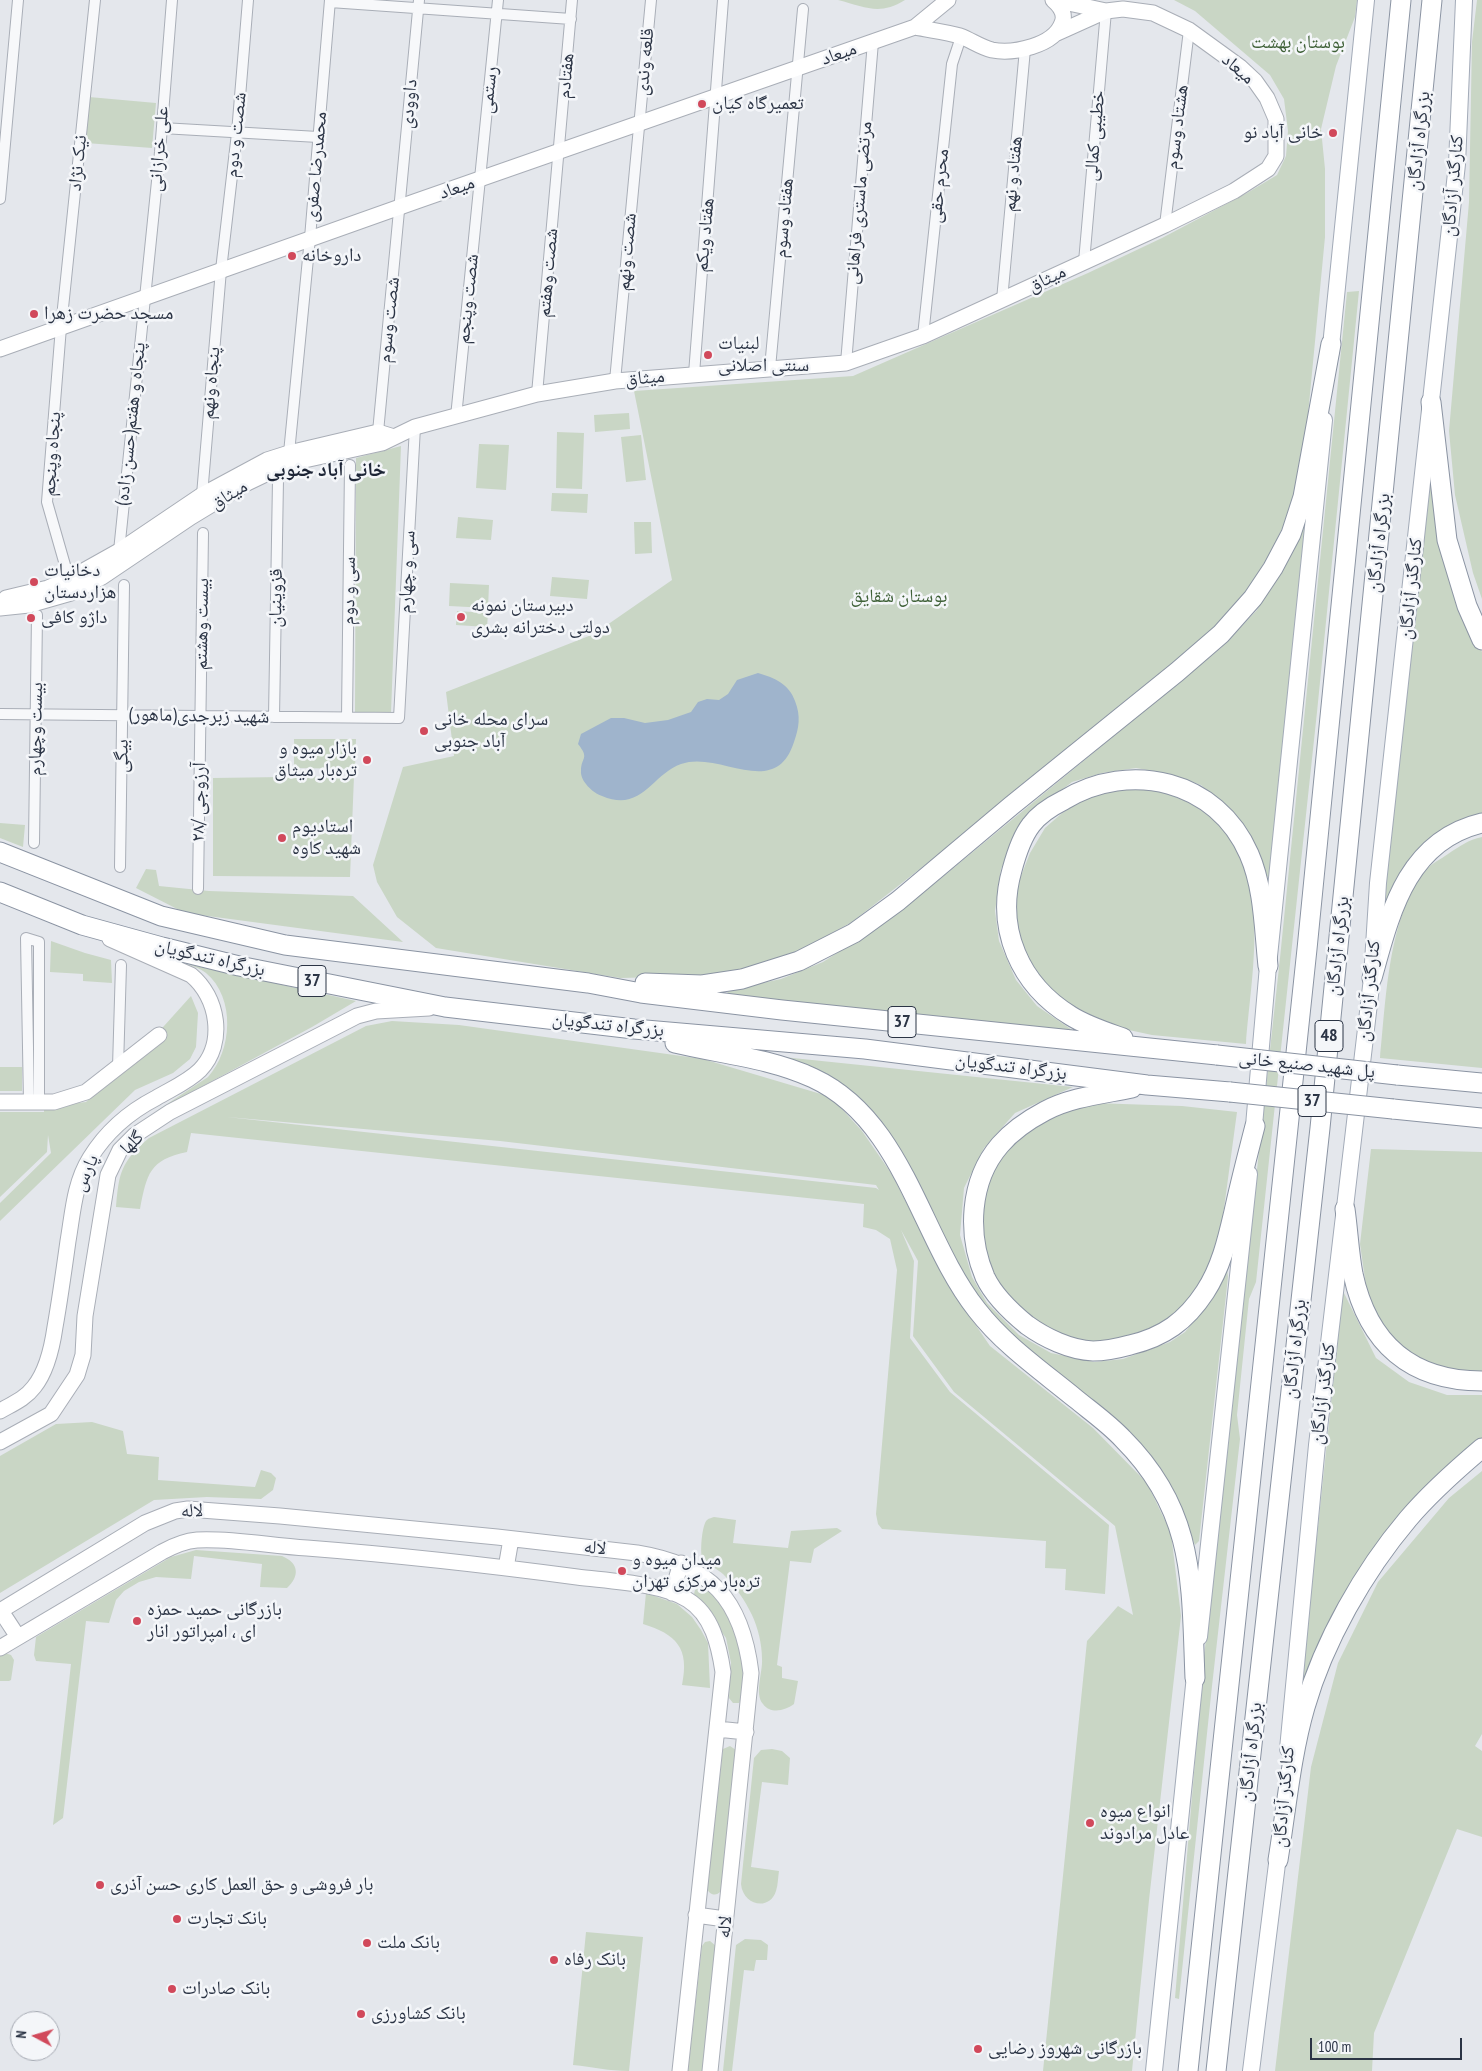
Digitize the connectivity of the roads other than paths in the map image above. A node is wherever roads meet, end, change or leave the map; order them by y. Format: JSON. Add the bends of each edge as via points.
{"nodes":[{"id":1,"x":18,"y":0,"type":"edge"},
{"id":2,"x":95,"y":0,"type":"edge"},
{"id":3,"x":172,"y":0,"type":"edge"},
{"id":4,"x":248,"y":0,"type":"edge"},
{"id":5,"x":498,"y":0,"type":"edge"},
{"id":6,"x":572,"y":0,"type":"edge"},
{"id":7,"x":651,"y":0,"type":"edge"},
{"id":8,"x":723,"y":0,"type":"edge"},
{"id":9,"x":1053,"y":0,"type":"edge"},
{"id":10,"x":1366,"y":0,"type":"edge"},
{"id":11,"x":1401,"y":0,"type":"edge"},
{"id":12,"x":1432,"y":0,"type":"edge"},
{"id":13,"x":1464,"y":0,"type":"edge"},
{"id":14,"x":330,"y":1,"type":"edge"},
{"id":15,"x":418,"y":4,"type":"edge"},
{"id":16,"x":942,"y":4,"type":"edge"},
{"id":17,"x":803,"y":9,"type":"dead end"},
{"id":18,"x":1106,"y":11,"type":"junction"},
{"id":19,"x":497,"y":13,"type":"junction"},
{"id":20,"x":571,"y":18,"type":"junction"},
{"id":21,"x":915,"y":27,"type":"junction"},
{"id":22,"x":1189,"y":30,"type":"junction"},
{"id":23,"x":1054,"y":34,"type":"junction"},
{"id":24,"x":961,"y":37,"type":"junction"},
{"id":25,"x":873,"y":42,"type":"junction"},
{"id":26,"x":1024,"y":49,"type":"junction"},
{"id":27,"x":798,"y":68,"type":"junction"},
{"id":28,"x":716,"y":97,"type":"junction"},
{"id":29,"x":4,"y":116,"type":"edge"},
{"id":30,"x":640,"y":124,"type":"junction"},
{"id":31,"x":162,"y":128,"type":"junction"},
{"id":32,"x":236,"y":133,"type":"junction"},
{"id":33,"x":318,"y":137,"type":"junction"},
{"id":34,"x":1277,"y":145,"type":"joint"},
{"id":35,"x":559,"y":152,"type":"junction"},
{"id":36,"x":480,"y":180,"type":"junction"},
{"id":37,"x":0,"y":199,"type":"edge"},
{"id":38,"x":400,"y":208,"type":"junction"},
{"id":39,"x":1166,"y":225,"type":"junction"},
{"id":40,"x":310,"y":238,"type":"junction"},
{"id":41,"x":1084,"y":262,"type":"junction"},
{"id":42,"x":221,"y":270,"type":"junction"},
{"id":43,"x":144,"y":297,"type":"junction"},
{"id":44,"x":1002,"y":300,"type":"junction"},
{"id":45,"x":61,"y":327,"type":"junction"},
{"id":46,"x":923,"y":336,"type":"junction"},
{"id":47,"x":1330,"y":344,"type":"junction"},
{"id":48,"x":0,"y":349,"type":"edge"},
{"id":49,"x":846,"y":363,"type":"junction"},
{"id":50,"x":770,"y":368,"type":"junction"},
{"id":51,"x":694,"y":374,"type":"junction"},
{"id":52,"x":615,"y":381,"type":"junction"},
{"id":53,"x":536,"y":394,"type":"junction"},
{"id":54,"x":1431,"y":402,"type":"junction"},
{"id":55,"x":456,"y":418,"type":"junction"},
{"id":56,"x":416,"y":427,"type":"junction"},
{"id":57,"x":378,"y":432,"type":"junction"},
{"id":58,"x":394,"y":437,"type":"junction"},
{"id":59,"x":290,"y":458,"type":"junction"},
{"id":60,"x":350,"y":465,"type":"dead end"},
{"id":61,"x":278,"y":480,"type":"dead end"},
{"id":62,"x":202,"y":495,"type":"junction"},
{"id":63,"x":203,"y":533,"type":"dead end"},
{"id":64,"x":119,"y":551,"type":"junction"},
{"id":65,"x":70,"y":579,"type":"junction"},
{"id":66,"x":124,"y":585,"type":"dead end"},
{"id":67,"x":0,"y":598,"type":"edge"},
{"id":68,"x":0,"y":608,"type":"edge"},
{"id":69,"x":37,"y":615,"type":"dead end"},
{"id":70,"x":1482,"y":640,"type":"edge"},
{"id":71,"x":0,"y":714,"type":"edge"},
{"id":72,"x":36,"y":714,"type":"junction"},
{"id":73,"x":122,"y":715,"type":"junction"},
{"id":74,"x":201,"y":716,"type":"junction"},
{"id":75,"x":274,"y":717,"type":"junction"},
{"id":76,"x":347,"y":717,"type":"junction"},
{"id":77,"x":399,"y":718,"type":"joint"},
{"id":78,"x":1482,"y":823,"type":"edge"},
{"id":79,"x":34,"y":843,"type":"dead end"},
{"id":80,"x":0,"y":852,"type":"edge"},
{"id":81,"x":120,"y":867,"type":"dead end"},
{"id":82,"x":198,"y":889,"type":"dead end"},
{"id":83,"x":0,"y":892,"type":"edge"},
{"id":84,"x":82,"y":925,"type":"junction"},
{"id":85,"x":39,"y":942,"type":"dead end"},
{"id":86,"x":121,"y":965,"type":"dead end"},
{"id":87,"x":1268,"y":966,"type":"junction"},
{"id":88,"x":1372,"y":978,"type":"junction"},
{"id":89,"x":588,"y":983,"type":"junction"},
{"id":90,"x":445,"y":1007,"type":"junction"},
{"id":91,"x":634,"y":1029,"type":"junction"},
{"id":92,"x":159,"y":1036,"type":"dead end"},
{"id":93,"x":1153,"y":1048,"type":"junction"},
{"id":94,"x":1217,"y":1055,"type":"joint"},
{"id":95,"x":118,"y":1067,"type":"junction"},
{"id":96,"x":1482,"y":1082,"type":"edge"},
{"id":97,"x":1147,"y":1085,"type":"junction"},
{"id":98,"x":1230,"y":1092,"type":"joint"},
{"id":99,"x":0,"y":1102,"type":"edge"},
{"id":100,"x":34,"y":1102,"type":"junction"},
{"id":101,"x":1447,"y":1114,"type":"junction"},
{"id":102,"x":1482,"y":1118,"type":"edge"},
{"id":103,"x":1255,"y":1126,"type":"junction"},
{"id":104,"x":1482,"y":1126,"type":"edge"},
{"id":105,"x":1345,"y":1209,"type":"junction"},
{"id":106,"x":1482,"y":1381,"type":"edge"},
{"id":107,"x":0,"y":1411,"type":"edge"},
{"id":108,"x":0,"y":1442,"type":"edge"},
{"id":109,"x":1482,"y":1448,"type":"edge"},
{"id":110,"x":322,"y":1521,"type":"junction"},
{"id":111,"x":511,"y":1539,"type":"junction"},
{"id":112,"x":318,"y":1549,"type":"junction"},
{"id":113,"x":681,"y":1563,"type":"junction"},
{"id":114,"x":506,"y":1568,"type":"junction"},
{"id":115,"x":672,"y":1592,"type":"junction"},
{"id":116,"x":0,"y":1611,"type":"edge"},
{"id":117,"x":18,"y":1637,"type":"junction"},
{"id":118,"x":0,"y":1648,"type":"edge"},
{"id":119,"x":1195,"y":1678,"type":"junction"},
{"id":120,"x":717,"y":1729,"type":"junction"},
{"id":121,"x":746,"y":1732,"type":"junction"},
{"id":122,"x":1278,"y":1860,"type":"junction"},
{"id":123,"x":696,"y":1915,"type":"junction"},
{"id":124,"x":725,"y":1919,"type":"junction"},
{"id":125,"x":680,"y":2071,"type":"edge"},
{"id":126,"x":710,"y":2071,"type":"edge"},
{"id":127,"x":1154,"y":2071,"type":"edge"},
{"id":128,"x":1188,"y":2071,"type":"edge"},
{"id":129,"x":1216,"y":2071,"type":"edge"},
{"id":130,"x":1251,"y":2071,"type":"edge"}],
"edges":[{"from":1,"to":29,"type":"street"},
{"from":2,"to":45,"type":"street","name":"نیک نژاد"},
{"from":3,"to":31,"type":"street","name":"علی خرازانی"},
{"from":4,"to":32,"type":"street","name":"شصت و دوم"},
{"from":5,"to":19,"type":"street","name":"رستمی"},
{"from":6,"to":20,"type":"street","name":"هفتادم"},
{"from":7,"to":30,"type":"street","name":"قلعه وندی"},
{"from":8,"to":28,"type":"street","name":"هفتاد ویکم"},
{"from":9,"to":18,"type":"street"},
{"from":9,"to":23,"type":"street","via":[[1063,13],[1063,21]]},
{"from":10,"to":47,"type":"main road"},
{"from":11,"to":128,"type":"highway","name":"بزرگراه آزادگان","number":"48","via":[[1305,967]]},
{"from":12,"to":129,"type":"highway","name":"بزرگراه آزادگان","number":"48","via":[[1320,1128]]},
{"from":13,"to":54,"type":"main road","name":"کنارگذر آزادگان","via":[[1457,164]]},
{"from":14,"to":15,"type":"street"},
{"from":14,"to":33,"type":"street","name":"محمدرضا صفری"},
{"from":15,"to":19,"type":"street"},
{"from":15,"to":38,"type":"street","name":"داوودی"},
{"from":16,"to":21,"type":"street"},
{"from":17,"to":27,"type":"street","name":"هفتاد وسوم"},
{"from":18,"to":22,"type":"street","name":"میعاد","via":[[1140,10]]},
{"from":18,"to":23,"type":"street"},
{"from":18,"to":41,"type":"street","name":"خطیبی کمالی"},
{"from":19,"to":20,"type":"street"},
{"from":19,"to":36,"type":"street","name":"رستمی"},
{"from":20,"to":35,"type":"street","name":"هفتادم"},
{"from":21,"to":24,"type":"street"},
{"from":21,"to":25,"type":"street","name":"میعاد"},
{"from":22,"to":34,"type":"street","name":"میعاد","via":[[1255,81],[1276,119]]},
{"from":22,"to":39,"type":"street","name":"هشتاد وسوم"},
{"from":23,"to":26,"type":"street"},
{"from":24,"to":26,"type":"street","via":[[992,50]]},
{"from":24,"to":46,"type":"street","name":"محرم حقی","via":[[952,64]]},
{"from":25,"to":27,"type":"street","name":"میعاد"},
{"from":25,"to":49,"type":"street","name":"مرتضی ماستری فراهانی"},
{"from":26,"to":44,"type":"street","name":"هفتاد و نهم"},
{"from":27,"to":28,"type":"street","name":"میعاد"},
{"from":27,"to":50,"type":"street","name":"هفتاد وسوم"},
{"from":28,"to":30,"type":"street","name":"میعاد"},
{"from":28,"to":51,"type":"street","name":"هفتاد ویکم"},
{"from":29,"to":37,"type":"street"},
{"from":30,"to":35,"type":"street","name":"میعاد"},
{"from":30,"to":52,"type":"street","name":"شصت ونهم"},
{"from":31,"to":32,"type":"street"},
{"from":31,"to":43,"type":"street","name":"علی خرازانی"},
{"from":32,"to":33,"type":"street"},
{"from":32,"to":42,"type":"street","name":"شصت و دوم"},
{"from":33,"to":40,"type":"street","name":"محمدرضا صفری"},
{"from":34,"to":39,"type":"street","name":"میثاق","via":[[1276,156],[1257,178]]},
{"from":35,"to":36,"type":"street","name":"میعاد"},
{"from":35,"to":53,"type":"street","name":"شصت وهفتم"},
{"from":36,"to":38,"type":"street","name":"میعاد"},
{"from":36,"to":55,"type":"street","name":"شصت وپنجم"},
{"from":38,"to":40,"type":"street","name":"میعاد"},
{"from":38,"to":57,"type":"street","name":"شصت وسوم"},
{"from":39,"to":41,"type":"street","name":"میثاق"},
{"from":40,"to":42,"type":"street","name":"میعاد"},
{"from":40,"to":59,"type":"street","name":"محمدرضا صفری"},
{"from":41,"to":44,"type":"street","name":"میثاق"},
{"from":42,"to":43,"type":"street","name":"میعاد"},
{"from":42,"to":62,"type":"street","name":"پنجاه ونهم"},
{"from":43,"to":45,"type":"street","name":"میعاد"},
{"from":43,"to":64,"type":"street","name":"(حسن زاده)پنجاه و هفتم"},
{"from":44,"to":46,"type":"street","name":"میثاق"},
{"from":45,"to":48,"type":"street","name":"میعاد"},
{"from":45,"to":65,"type":"street","name":"پنجاه وپنجم","via":[[47,502]]},
{"from":46,"to":49,"type":"street","name":"میثاق"},
{"from":47,"to":87,"type":"main road","via":[[1320,473]]},
{"from":47,"to":89,"type":"highway","via":[[1303,497],[1291,534],[1253,598],[1221,634],[1177,672],[898,901],[854,933],[828,947],[799,962],[753,976],[702,985]]},
{"from":49,"to":50,"type":"street","name":"میثاق"},
{"from":50,"to":51,"type":"street","name":"میثاق"},
{"from":51,"to":52,"type":"street","name":"میثاق"},
{"from":52,"to":53,"type":"street","name":"میثاق"},
{"from":53,"to":55,"type":"street","name":"میثاق"},
{"from":54,"to":70,"type":"highway","via":[[1448,540],[1467,606]]},
{"from":54,"to":88,"type":"main road","name":"کنارگذر آزادگان","via":[[1378,883]]},
{"from":55,"to":56,"type":"street","name":"میثاق"},
{"from":56,"to":58,"type":"street","name":"میثاق"},
{"from":56,"to":77,"type":"street","name":"سی و چهارم"},
{"from":57,"to":58,"type":"street"},
{"from":57,"to":59,"type":"street","name":"میثاق"},
{"from":58,"to":59,"type":"street","name":"میثاق","via":[[382,443]]},
{"from":59,"to":62,"type":"street","name":"میثاق","via":[[267,460]]},
{"from":59,"to":68,"type":"street","name":"میثاق","via":[[102,577],[71,593],[29,605]]},
{"from":60,"to":76,"type":"street","name":"سی و دوم"},
{"from":61,"to":75,"type":"street","name":"قزوینیان"},
{"from":62,"to":64,"type":"street","name":"میثاق"},
{"from":63,"to":74,"type":"street","name":"بیست وهشتم"},
{"from":64,"to":65,"type":"street","name":"میثاق"},
{"from":65,"to":67,"type":"street","name":"میثاق","via":[[21,596]]},
{"from":66,"to":73,"type":"street","name":"بیگی"},
{"from":69,"to":72,"type":"street","name":"بیست وچهارم"},
{"from":71,"to":72,"type":"street","name":"شهید زبرجدی(ماهور)"},
{"from":72,"to":73,"type":"street","name":"شهید زبرجدی(ماهور)"},
{"from":72,"to":79,"type":"street","name":"بیست وچهارم"},
{"from":73,"to":74,"type":"street","name":"شهید زبرجدی(ماهور)"},
{"from":73,"to":81,"type":"street","name":"بیگی"},
{"from":74,"to":75,"type":"street","name":"شهید زبرجدی(ماهور)"},
{"from":74,"to":82,"type":"street","name":"آرزوجی /۲۸"},
{"from":75,"to":76,"type":"street","name":"شهید زبرجدی(ماهور)"},
{"from":76,"to":77,"type":"street","name":"شهید زبرجدی(ماهور)"},
{"from":78,"to":88,"type":"highway","via":[[1458,830],[1443,839],[1419,861],[1401,888]]},
{"from":80,"to":89,"type":"highway","name":"بزرگراه تندگویان","number":"37","via":[[161,916],[285,945]]},
{"from":83,"to":84,"type":"highway","name":"بزرگراه تندگویان","number":"37"},
{"from":84,"to":90,"type":"highway","name":"بزرگراه تندگویان","number":"37","via":[[239,966]]},
{"from":84,"to":107,"type":"street","name":"پارس","via":[[191,975],[200,983],[215,1015],[213,1047],[209,1058],[192,1078],[120,1121],[88,1160],[76,1186],[51,1349],[34,1387],[23,1398]]},
{"from":85,"to":100,"type":"street","via":[[26,938]]},
{"from":86,"to":95,"type":"street"},
{"from":87,"to":93,"type":"highway","via":[[1259,886],[1250,854],[1224,816],[1205,800],[1153,780],[1126,779],[1079,790],[1051,807],[1031,824],[1021,842],[1008,884],[1007,924],[1019,961],[1028,979],[1047,999],[1072,1017]]},
{"from":87,"to":103,"type":"main road"},
{"from":88,"to":105,"type":"main road","name":"کنارگذر آزادگان"},
{"from":89,"to":93,"type":"highway","name":"بزرگراه تندگویان","number":"37","via":[[641,993],[782,1010]]},
{"from":90,"to":91,"type":"highway","name":"بزرگراه تندگویان","number":"37"},
{"from":90,"to":108,"type":"street","name":"گلها","via":[[376,1011],[357,1016],[170,1112],[130,1140],[120,1150],[108,1175],[85,1316],[84,1356],[77,1376],[51,1414]]},
{"from":91,"to":97,"type":"highway","name":"بزرگراه تندگویان","number":"37","via":[[864,1049]]},
{"from":91,"to":119,"type":"highway","via":[[677,1044],[754,1059],[813,1078],[851,1104],[884,1140],[948,1265],[978,1311],[1019,1353],[1123,1438],[1154,1475],[1176,1517],[1187,1553]]},
{"from":92,"to":95,"type":"street"},
{"from":93,"to":94,"type":"highway","name":"بزرگراه تندگویان","number":"37"},
{"from":94,"to":96,"type":"highway","name":"پل شهید صنیع خانی","number":"37","bridge":true},
{"from":95,"to":100,"type":"street","via":[[86,1092],[54,1102]]},
{"from":97,"to":98,"type":"highway","name":"بزرگراه تندگویان","number":"37"},
{"from":97,"to":103,"type":"highway","via":[[1084,1098],[1046,1110],[1021,1125],[1000,1145],[983,1171],[972,1222],[977,1255],[986,1278],[1006,1306],[1041,1335],[1069,1346],[1093,1351],[1148,1341],[1166,1332],[1186,1315],[1205,1292],[1223,1256]]},
{"from":98,"to":101,"type":"highway","name":"پل شهید صنیع خانی","number":"37","bridge":true},
{"from":99,"to":100,"type":"street"},
{"from":101,"to":102,"type":"highway","number":"37"},
{"from":101,"to":104,"type":"highway"},
{"from":103,"to":119,"type":"main road"},
{"from":105,"to":106,"type":"highway","via":[[1359,1297],[1370,1323],[1381,1338],[1398,1357],[1434,1376]]},
{"from":105,"to":122,"type":"main road","name":"کنارگذر آزادگان","via":[[1302,1590]]},
{"from":109,"to":122,"type":"highway","via":[[1432,1493],[1389,1543],[1333,1637],[1302,1716]]},
{"from":110,"to":111,"type":"street","name":"لاله"},
{"from":110,"to":112,"type":"street"},
{"from":110,"to":116,"type":"street","name":"لاله","via":[[201,1509],[175,1511],[145,1523]]},
{"from":111,"to":113,"type":"street","name":"لاله","via":[[637,1553]]},
{"from":111,"to":114,"type":"street"},
{"from":112,"to":114,"type":"street","name":"لاله"},
{"from":112,"to":117,"type":"street","name":"لاله","via":[[196,1540],[176,1544]]},
{"from":113,"to":115,"type":"street"},
{"from":113,"to":121,"type":"street","name":"لاله","via":[[720,1592],[736,1614],[744,1634],[751,1673]]},
{"from":114,"to":115,"type":"street","name":"لاله"},
{"from":115,"to":120,"type":"street","name":"لاله","via":[[688,1600],[714,1630],[723,1672]]},
{"from":116,"to":117,"type":"street"},
{"from":117,"to":118,"type":"street","name":"لاله"},
{"from":119,"to":127,"type":"main road"},
{"from":120,"to":121,"type":"street"},
{"from":120,"to":123,"type":"street","name":"لاله"},
{"from":121,"to":124,"type":"street","name":"لاله"},
{"from":122,"to":130,"type":"main road","name":"کنارگذر آزادگان"},
{"from":123,"to":124,"type":"street"},
{"from":123,"to":125,"type":"street","name":"لاله"},
{"from":124,"to":126,"type":"street","name":"لاله"}]}
